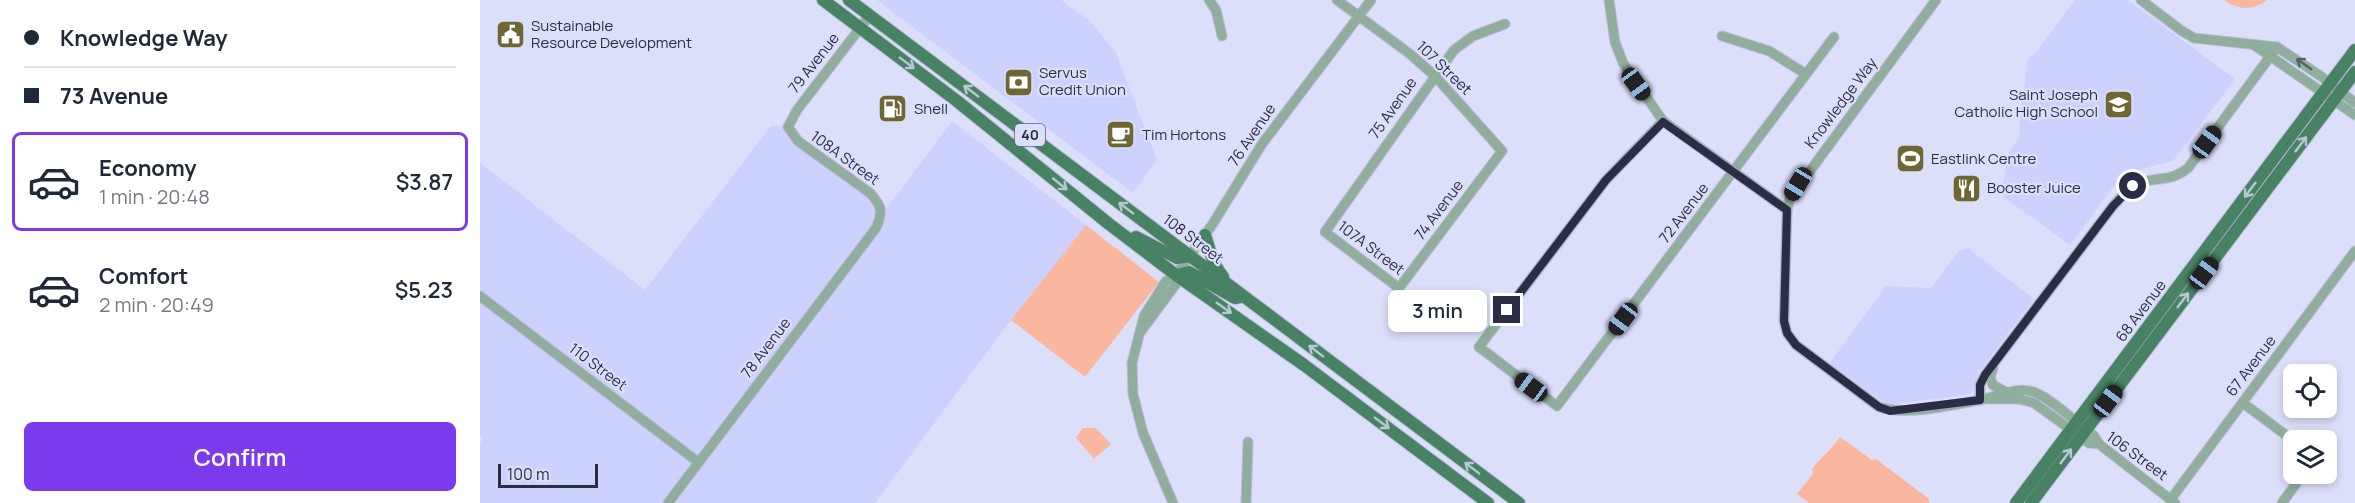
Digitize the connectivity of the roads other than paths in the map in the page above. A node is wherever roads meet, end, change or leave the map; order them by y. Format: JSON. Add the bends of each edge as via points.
{"nodes":[{"id":1,"x":823,"y":0,"type":"edge"},
{"id":2,"x":849,"y":0,"type":"edge"},
{"id":3,"x":1209,"y":0,"type":"edge"},
{"id":4,"x":1337,"y":0,"type":"edge"},
{"id":5,"x":1371,"y":0,"type":"edge"},
{"id":6,"x":1610,"y":0,"type":"edge"},
{"id":7,"x":1936,"y":0,"type":"edge"},
{"id":8,"x":2141,"y":0,"type":"edge"},
{"id":9,"x":870,"y":15,"type":"junction"},
{"id":10,"x":1358,"y":16,"type":"junction"},
{"id":11,"x":1505,"y":24,"type":"dead end"},
{"id":12,"x":860,"y":28,"type":"junction"},
{"id":13,"x":1222,"y":36,"type":"dead end"},
{"id":14,"x":1722,"y":36,"type":"dead end"},
{"id":15,"x":1834,"y":37,"type":"dead end"},
{"id":16,"x":2355,"y":50,"type":"edge"},
{"id":17,"x":2274,"y":51,"type":"junction"},
{"id":18,"x":2355,"y":72,"type":"edge"},
{"id":19,"x":1806,"y":74,"type":"junction"},
{"id":20,"x":1435,"y":76,"type":"junction"},
{"id":21,"x":2332,"y":92,"type":"junction"},
{"id":22,"x":2355,"y":103,"type":"edge"},
{"id":23,"x":2355,"y":115,"type":"edge"},
{"id":24,"x":1663,"y":122,"type":"junction"},
{"id":25,"x":791,"y":131,"type":"joint"},
{"id":26,"x":1502,"y":151,"type":"joint"},
{"id":27,"x":1735,"y":171,"type":"junction"},
{"id":28,"x":881,"y":209,"type":"joint"},
{"id":29,"x":1092,"y":210,"type":"junction"},
{"id":30,"x":1787,"y":210,"type":"junction"},
{"id":31,"x":1324,"y":232,"type":"joint"},
{"id":32,"x":1205,"y":234,"type":"junction"},
{"id":33,"x":2355,"y":251,"type":"edge"},
{"id":34,"x":1190,"y":256,"type":"junction"},
{"id":35,"x":1176,"y":275,"type":"junction"},
{"id":36,"x":1399,"y":288,"type":"joint"},
{"id":37,"x":480,"y":296,"type":"edge"},
{"id":38,"x":1244,"y":296,"type":"junction"},
{"id":39,"x":1994,"y":363,"type":"junction"},
{"id":40,"x":2006,"y":392,"type":"junction"},
{"id":41,"x":1984,"y":399,"type":"junction"},
{"id":42,"x":2243,"y":403,"type":"junction"},
{"id":43,"x":2078,"y":430,"type":"junction"},
{"id":44,"x":2283,"y":433,"type":"edge"},
{"id":45,"x":1248,"y":442,"type":"dead end"},
{"id":46,"x":698,"y":462,"type":"junction"},
{"id":47,"x":2296,"y":484,"type":"edge"},
{"id":48,"x":2173,"y":501,"type":"edge"},
{"id":49,"x":668,"y":503,"type":"edge"},
{"id":50,"x":1173,"y":503,"type":"edge"},
{"id":51,"x":1246,"y":503,"type":"edge"},
{"id":52,"x":1488,"y":503,"type":"edge"},
{"id":53,"x":1519,"y":503,"type":"edge"},
{"id":54,"x":2016,"y":503,"type":"edge"},
{"id":55,"x":2031,"y":503,"type":"edge"},
{"id":56,"x":2282,"y":503,"type":"edge"}],
"edges":[{"from":1,"to":12,"type":"main road","number":"40"},
{"from":2,"to":9,"type":"main road","name":"108 Street","number":"40"},
{"from":3,"to":13,"type":"street","via":[[1216,10]]},
{"from":4,"to":10,"type":"street","name":"107 Street"},
{"from":5,"to":10,"type":"street","name":"76 Avenue"},
{"from":6,"to":24,"type":"street","via":[[1615,42],[1623,63]]},
{"from":7,"to":30,"type":"street","name":"Knowledge Way","via":[[1798,184]]},
{"from":8,"to":17,"type":"street","via":[[2194,38],[2252,43]]},
{"from":9,"to":12,"type":"street","name":"79 Avenue"},
{"from":34,"to":9,"type":"main road","name":"108 Street","number":"40","one_way":true},
{"from":10,"to":20,"type":"street","name":"107 Street"},
{"from":10,"to":32,"type":"street","name":"76 Avenue","via":[[1262,144]]},
{"from":11,"to":20,"type":"street","name":"75 Avenue","via":[[1473,36],[1454,50]]},
{"from":12,"to":25,"type":"street","name":"79 Avenue","via":[[797,110],[788,127]]},
{"from":12,"to":29,"type":"main road","number":"40","one_way":true},
{"from":14,"to":19,"type":"street","via":[[1769,51]]},
{"from":15,"to":19,"type":"street","name":"72 Avenue"},
{"from":16,"to":21,"type":"main road","name":"68 Avenue"},
{"from":17,"to":21,"type":"street"},
{"from":17,"to":39,"type":"street","via":[[2188,168],[2171,178],[2145,182],[2126,192]]},
{"from":18,"to":21,"type":"main road","name":"68 Avenue"},
{"from":19,"to":27,"type":"street","name":"72 Avenue"},
{"from":20,"to":26,"type":"street","name":"107 Street"},
{"from":20,"to":31,"type":"street","name":"75 Avenue"},
{"from":21,"to":22,"type":"street"},
{"from":21,"to":23,"type":"street"},
{"from":21,"to":43,"type":"main road","name":"68 Avenue"},
{"from":24,"to":27,"type":"street"},
{"from":24,"to":27,"type":"street","name":"72 Avenue","via":[[1606,180],[1479,347],[1557,406]]},
{"from":25,"to":28,"type":"street","name":"108A Street","via":[[798,141],[870,193]]},
{"from":26,"to":36,"type":"street","name":"74 Avenue"},
{"from":27,"to":30,"type":"street"},
{"from":28,"to":46,"type":"street","name":"78 Avenue","via":[[876,228]]},
{"from":29,"to":34,"type":"main road","via":[[1177,258]]},
{"from":29,"to":35,"type":"main road","number":"40"},
{"from":30,"to":41,"type":"street","name":"Knowledge Way","via":[[1784,321],[1796,345],[1879,407],[1890,411]]},
{"from":31,"to":36,"type":"street","name":"107A Street"},
{"from":32,"to":34,"type":"street","name":"76 Avenue"},
{"from":32,"to":38,"type":"main road","via":[[1220,274]]},
{"from":33,"to":42,"type":"street","name":"67 Avenue"},
{"from":34,"to":35,"type":"street","name":"76 Avenue"},
{"from":34,"to":38,"type":"main road","name":"108 Street","number":"40"},
{"from":35,"to":38,"type":"main road","via":[[1189,272],[1235,298]]},
{"from":35,"to":50,"type":"street","name":"76 Avenue","via":[[1176,284],[1139,334],[1132,363],[1135,406]]},
{"from":35,"to":52,"type":"main road","number":"40","one_way":true},
{"from":37,"to":46,"type":"street","name":"110 Street"},
{"from":53,"to":38,"type":"main road","name":"108 Street","number":"40","one_way":true},
{"from":39,"to":40,"type":"street","via":[[1992,385]]},
{"from":39,"to":41,"type":"street","via":[[1980,385]]},
{"from":40,"to":41,"type":"street","name":"Knowledge Way"},
{"from":40,"to":43,"type":"street","name":"Knowledge Way","via":[[2039,394]]},
{"from":41,"to":43,"type":"street","name":"Knowledge Way","via":[[2026,400]]},
{"from":42,"to":44,"type":"street"},
{"from":42,"to":48,"type":"street","name":"67 Avenue"},
{"from":43,"to":48,"type":"street","name":"106 Street","via":[[2089,443],[2099,444]]},
{"from":43,"to":54,"type":"main road","name":"68 Avenue"},
{"from":55,"to":43,"type":"main road","name":"68 Avenue","one_way":true},
{"from":45,"to":51,"type":"street"},
{"from":46,"to":49,"type":"street","name":"78 Avenue"},
{"from":47,"to":56,"type":"street"}]}
